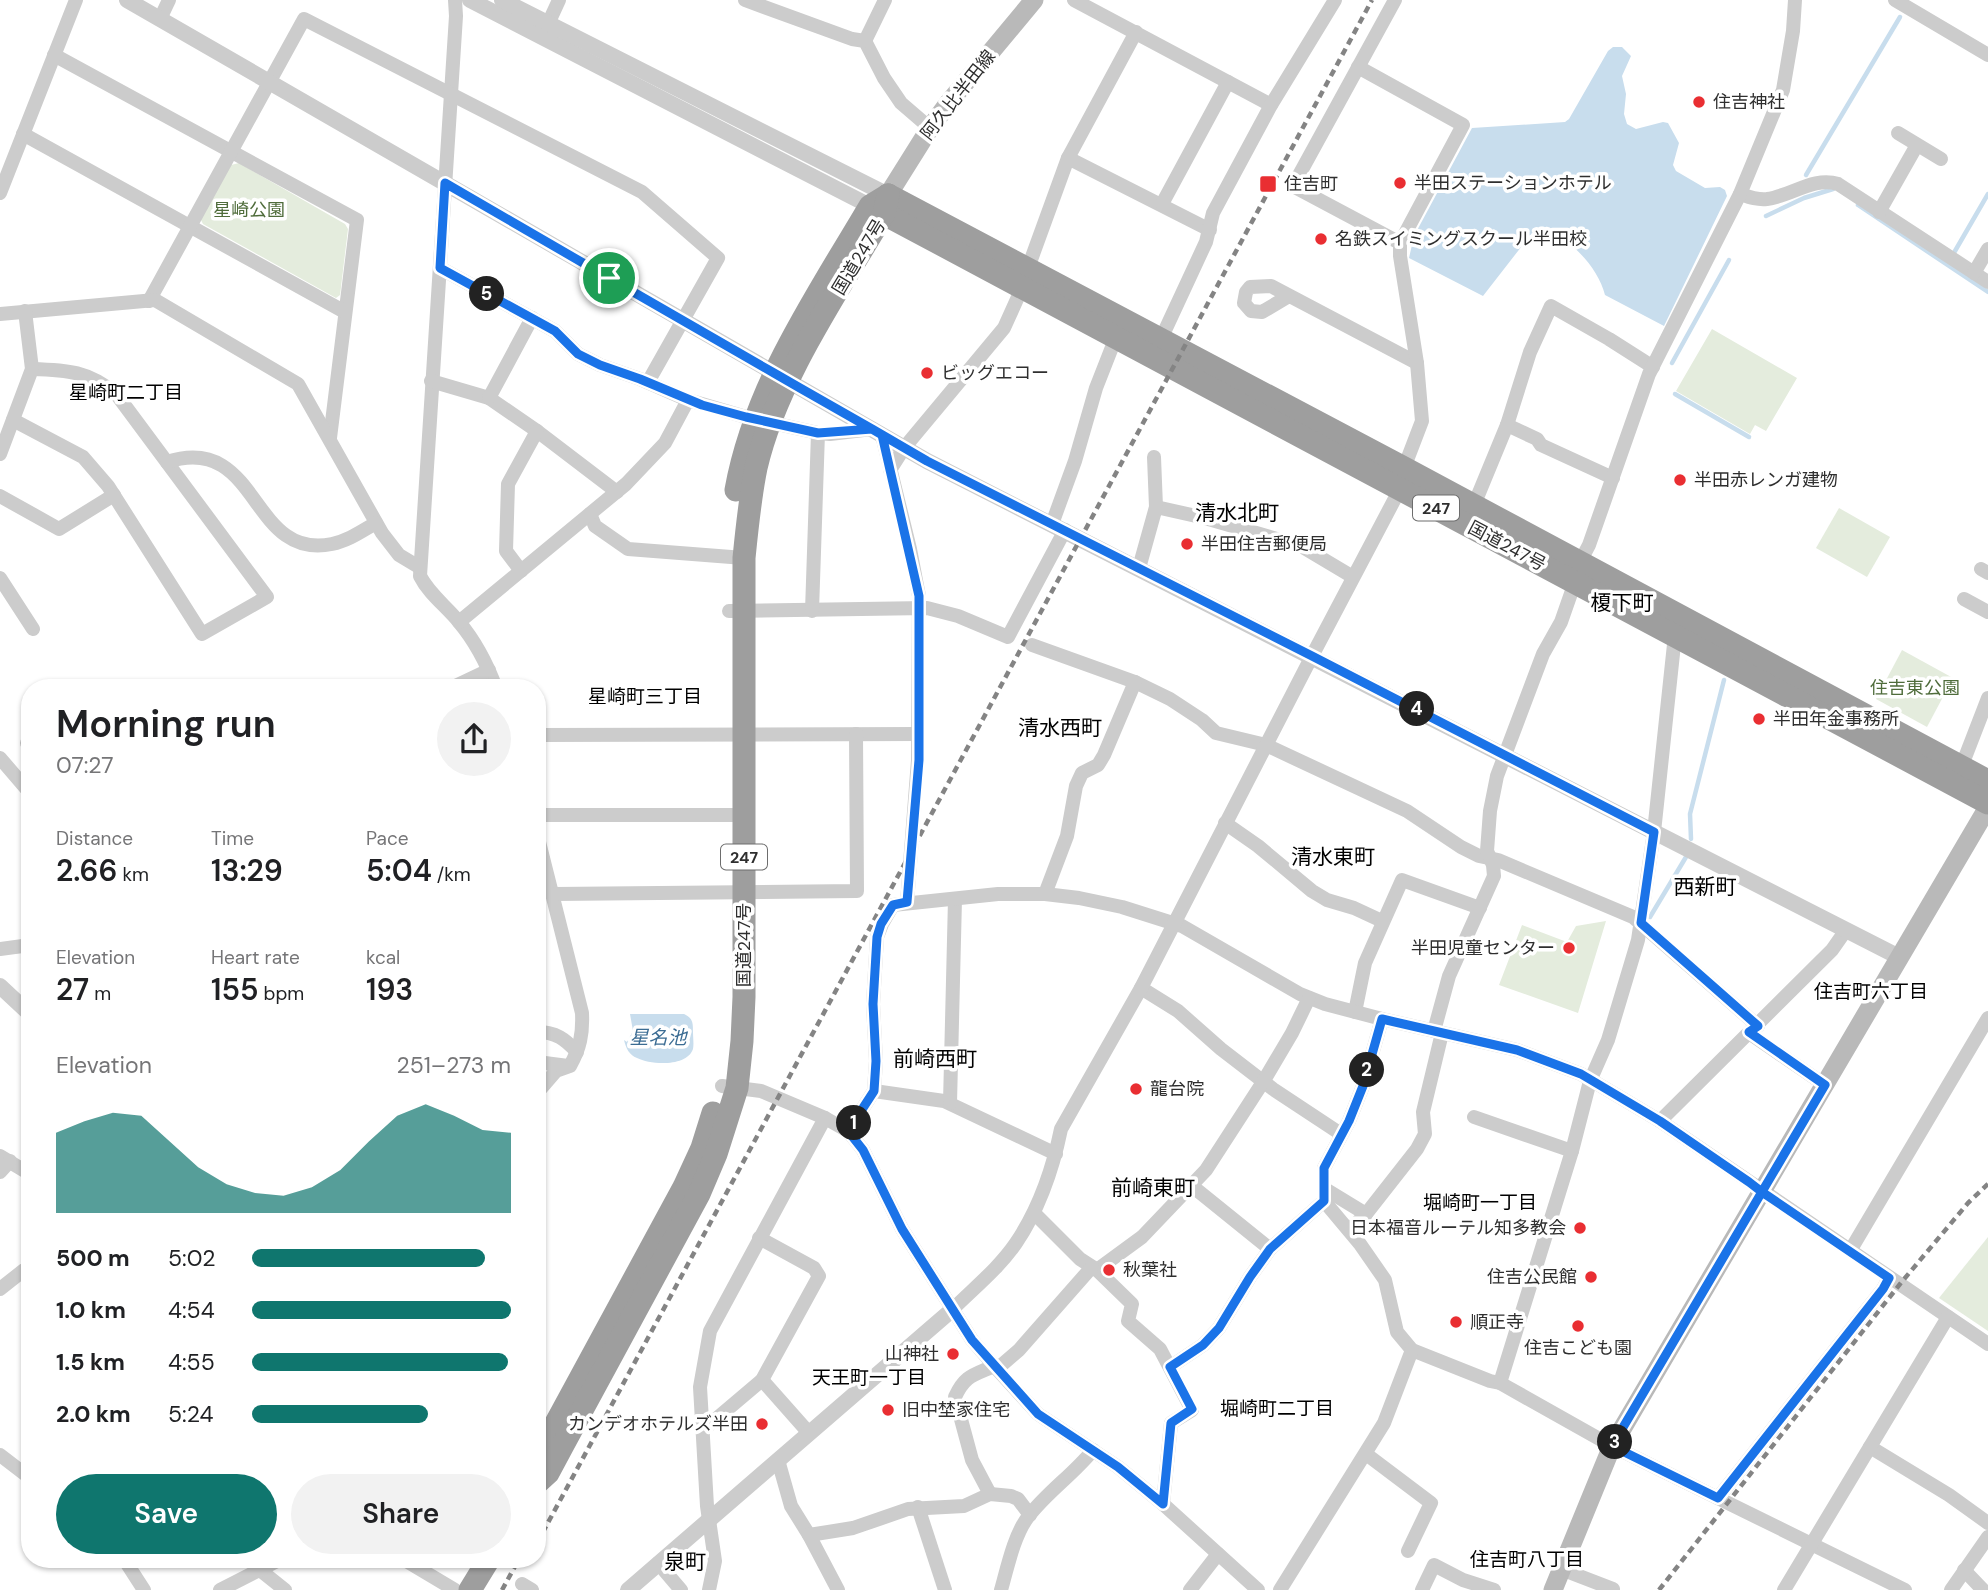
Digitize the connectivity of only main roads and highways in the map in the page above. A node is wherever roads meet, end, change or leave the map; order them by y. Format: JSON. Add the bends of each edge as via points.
{"nodes":[{"id":1,"x":1034,"y":0,"type":"edge"},
{"id":2,"x":881,"y":205,"type":"junction"},
{"id":3,"x":1025,"y":278,"type":"junction"},
{"id":4,"x":1402,"y":478,"type":"junction"},
{"id":5,"x":1578,"y":572,"type":"junction"},
{"id":6,"x":1988,"y":781,"type":"edge"},
{"id":7,"x":1988,"y":805,"type":"edge"},
{"id":8,"x":546,"y":1460,"type":"edge"},
{"id":9,"x":483,"y":1568,"type":"edge"},
{"id":10,"x":470,"y":1590,"type":"edge"},
{"id":11,"x":1553,"y":1590,"type":"edge"}],
"edges":[{"from":1,"to":2,"type":"main road","name":"阿久比半田線","via":[[950,101]]},
{"from":2,"to":3,"type":"highway","name":"国道247号","number":"247"},
{"from":2,"to":8,"type":"highway","name":"国道247号","number":"247","via":[[781,377],[763,421],[736,557],[736,892],[744,996],[716,1154],[699,1194]]},
{"from":3,"to":4,"type":"highway","name":"国道247号","number":"247","via":[[1161,339]]},
{"from":3,"to":4,"type":"highway","name":"国道247号","number":"247","via":[[1116,337]]},
{"from":4,"to":5,"type":"highway","name":"国道247号","number":"247"},
{"from":4,"to":5,"type":"highway","name":"国道247号","number":"247","via":[[1474,505]]},
{"from":5,"to":6,"type":"highway","name":"国道247号","number":"247"},
{"from":5,"to":7,"type":"highway","name":"国道247号","number":"247","via":[[1675,635]]},
{"from":7,"to":11,"type":"main road","via":[[1612,1446]]},
{"from":9,"to":10,"type":"highway"}]}
